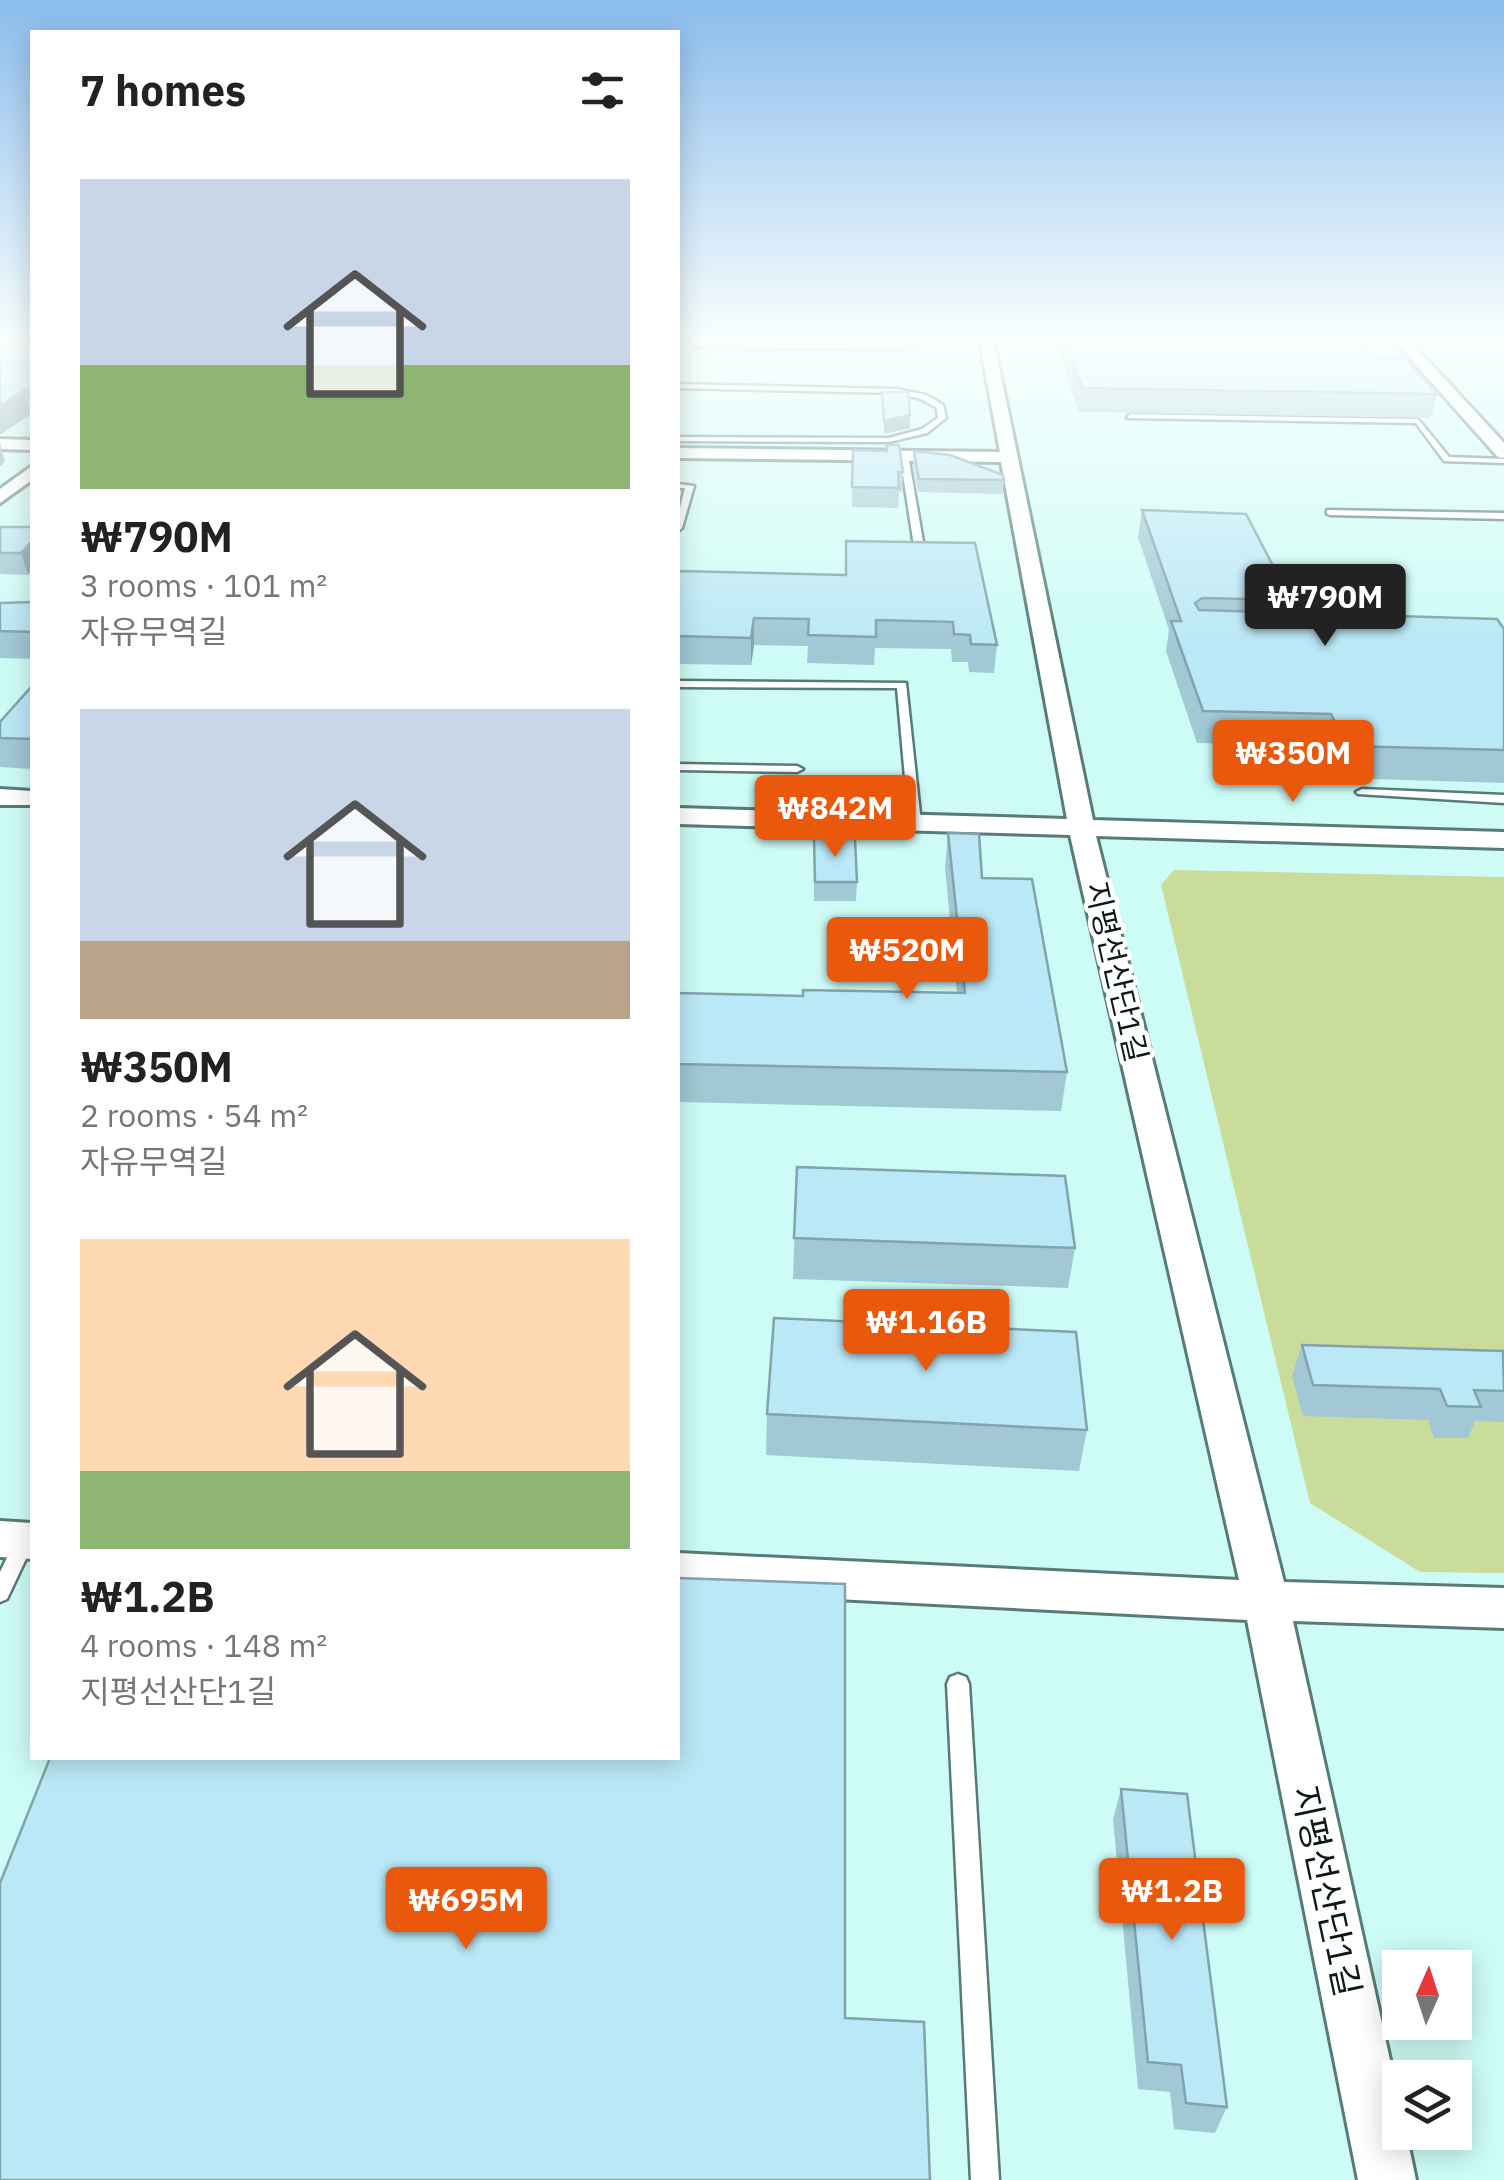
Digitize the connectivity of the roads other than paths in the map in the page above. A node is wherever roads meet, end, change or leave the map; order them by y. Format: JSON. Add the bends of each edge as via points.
{"nodes":[{"id":1,"x":862,"y":440,"type":"edge"},
{"id":2,"x":891,"y":440,"type":"edge"},
{"id":3,"x":1004,"y":440,"type":"edge"},
{"id":4,"x":1433,"y":440,"type":"edge"},
{"id":5,"x":0,"y":444,"type":"edge"},
{"id":6,"x":30,"y":444,"type":"edge"},
{"id":7,"x":680,"y":452,"type":"edge"},
{"id":8,"x":904,"y":455,"type":"junction"},
{"id":9,"x":1007,"y":457,"type":"junction"},
{"id":10,"x":1504,"y":457,"type":"edge"},
{"id":11,"x":30,"y":473,"type":"edge"},
{"id":12,"x":680,"y":486,"type":"edge"},
{"id":13,"x":0,"y":498,"type":"edge"},
{"id":14,"x":1330,"y":512,"type":"dead end"},
{"id":15,"x":1504,"y":516,"type":"edge"},
{"id":16,"x":680,"y":521,"type":"edge"},
{"id":17,"x":921,"y":559,"type":"edge"},
{"id":18,"x":680,"y":684,"type":"edge"},
{"id":19,"x":680,"y":767,"type":"edge"},
{"id":20,"x":797,"y":769,"type":"dead end"},
{"id":21,"x":1362,"y":792,"type":"dead end"},
{"id":22,"x":0,"y":797,"type":"edge"},
{"id":23,"x":30,"y":798,"type":"edge"},
{"id":24,"x":1504,"y":799,"type":"edge"},
{"id":25,"x":680,"y":816,"type":"edge"},
{"id":26,"x":915,"y":823,"type":"junction"},
{"id":27,"x":1081,"y":827,"type":"junction"},
{"id":28,"x":1504,"y":840,"type":"edge"},
{"id":29,"x":19,"y":1540,"type":"edge"},
{"id":30,"x":680,"y":1572,"type":"edge"},
{"id":31,"x":0,"y":1593,"type":"edge"},
{"id":32,"x":1266,"y":1601,"type":"junction"},
{"id":33,"x":1504,"y":1608,"type":"edge"},
{"id":34,"x":958,"y":1684,"type":"dead end"},
{"id":35,"x":985,"y":2180,"type":"edge"},
{"id":36,"x":1386,"y":2180,"type":"edge"}],
"edges":[{"from":1,"to":2,"type":"lane"},
{"from":3,"to":9,"type":"street","name":"지평선산단1길"},
{"from":4,"to":10,"type":"lane","via":[[1448,459]]},
{"from":5,"to":6,"type":"street"},
{"from":7,"to":8,"type":"street"},
{"from":8,"to":9,"type":"street"},
{"from":8,"to":17,"type":"lane"},
{"from":9,"to":27,"type":"street","name":"지평선산단1길"},
{"from":11,"to":13,"type":"street"},
{"from":12,"to":16,"type":"lane","via":[[690,486]]},
{"from":14,"to":15,"type":"lane"},
{"from":18,"to":26,"type":"lane","via":[[902,684]]},
{"from":19,"to":20,"type":"lane"},
{"from":21,"to":24,"type":"lane"},
{"from":22,"to":23,"type":"street"},
{"from":25,"to":26,"type":"street"},
{"from":26,"to":27,"type":"street"},
{"from":27,"to":28,"type":"street"},
{"from":27,"to":32,"type":"street","name":"지평선산단1길"},
{"from":29,"to":31,"type":"lane"},
{"from":30,"to":32,"type":"street"},
{"from":32,"to":33,"type":"street"},
{"from":32,"to":36,"type":"street","name":"지평선산단1길"},
{"from":34,"to":35,"type":"lane"}]}
